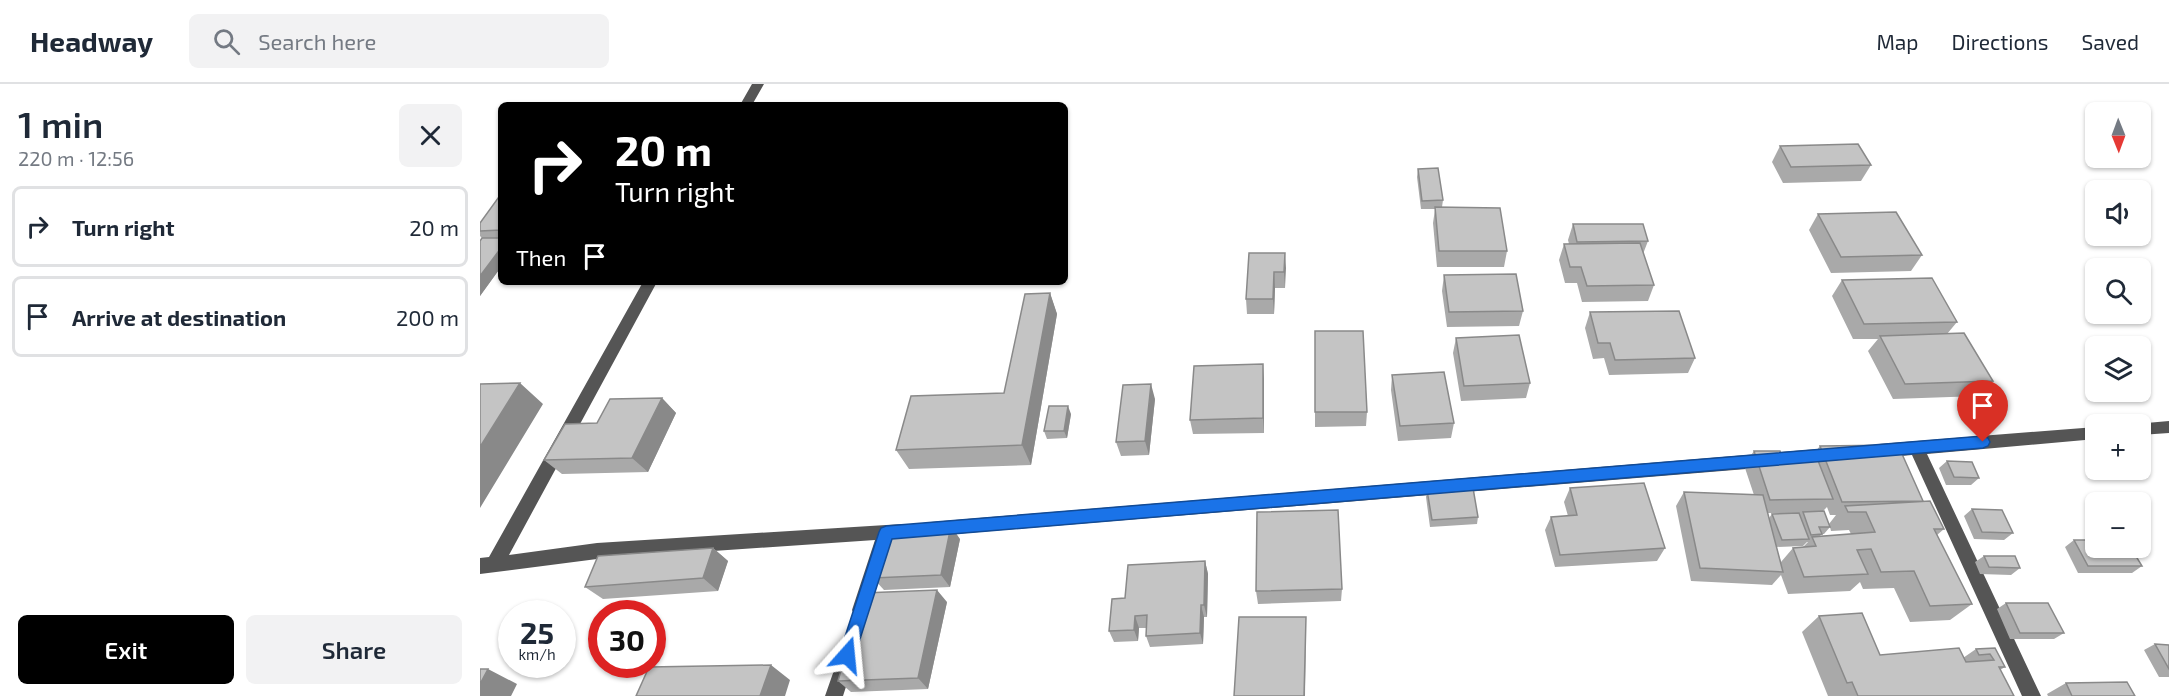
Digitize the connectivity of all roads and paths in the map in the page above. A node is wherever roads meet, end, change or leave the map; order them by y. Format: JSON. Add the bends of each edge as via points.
{"nodes":[{"id":1,"x":758,"y":84,"type":"edge"},
{"id":2,"x":748,"y":102,"type":"edge"},
{"id":3,"x":648,"y":285,"type":"edge"},
{"id":4,"x":2169,"y":427,"type":"edge"},
{"id":5,"x":2151,"y":428,"type":"edge"},
{"id":6,"x":2085,"y":434,"type":"edge"},
{"id":7,"x":1917,"y":448,"type":"junction"},
{"id":8,"x":886,"y":532,"type":"junction"},
{"id":9,"x":487,"y":566,"type":"edge"},
{"id":10,"x":834,"y":696,"type":"edge"},
{"id":11,"x":2032,"y":696,"type":"edge"}],
"edges":[{"from":1,"to":2,"type":"street"},
{"from":3,"to":9,"type":"street"},
{"from":4,"to":5,"type":"street"},
{"from":6,"to":7,"type":"street"},
{"from":7,"to":8,"type":"street"},
{"from":7,"to":11,"type":"street"},
{"from":8,"to":9,"type":"street","via":[[597,551]]},
{"from":8,"to":10,"type":"street"}]}
